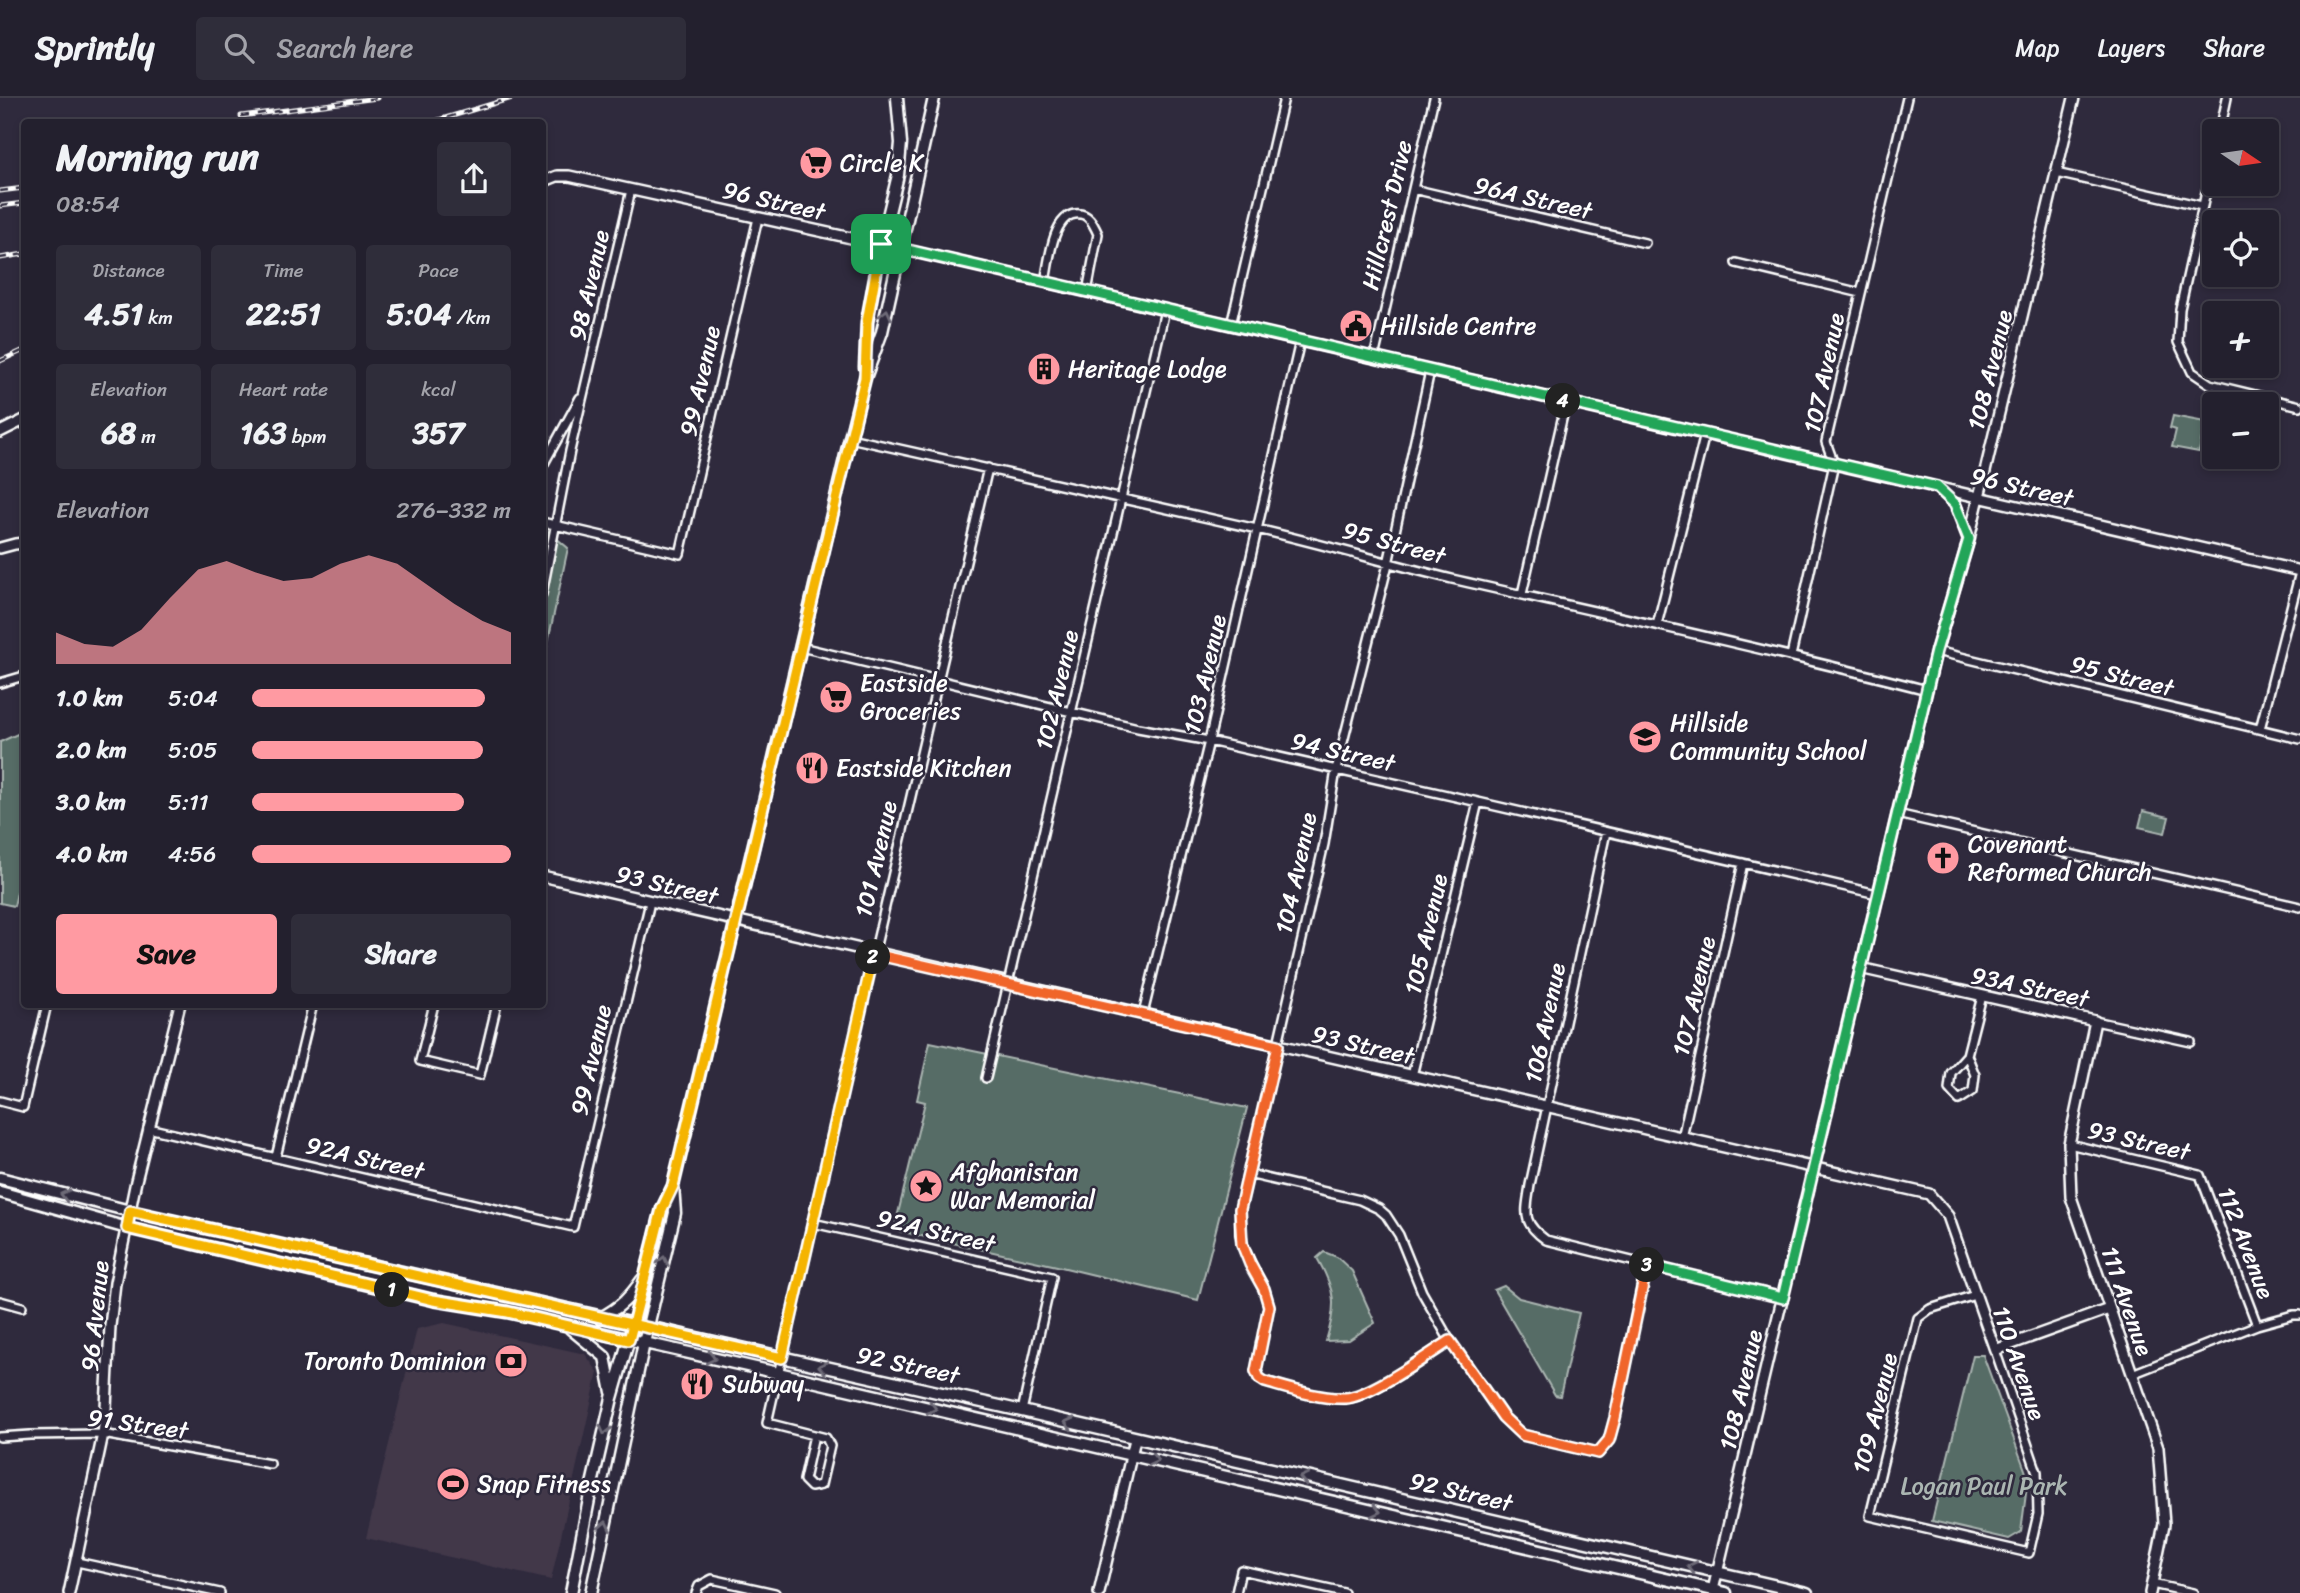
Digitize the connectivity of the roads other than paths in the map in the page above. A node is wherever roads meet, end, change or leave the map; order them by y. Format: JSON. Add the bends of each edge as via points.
{"nodes":[{"id":1,"x":897,"y":98,"type":"edge"},
{"id":2,"x":934,"y":98,"type":"edge"},
{"id":3,"x":1284,"y":98,"type":"edge"},
{"id":4,"x":1434,"y":98,"type":"edge"},
{"id":5,"x":1907,"y":98,"type":"edge"},
{"id":6,"x":2074,"y":98,"type":"edge"},
{"id":7,"x":2227,"y":98,"type":"edge"},
{"id":8,"x":2223,"y":119,"type":"edge"},
{"id":9,"x":2056,"y":173,"type":"junction"},
{"id":10,"x":546,"y":180,"type":"edge"},
{"id":11,"x":1413,"y":189,"type":"junction"},
{"id":12,"x":631,"y":190,"type":"junction"},
{"id":13,"x":2204,"y":196,"type":"edge"},
{"id":14,"x":2202,"y":206,"type":"junction"},
{"id":15,"x":758,"y":218,"type":"junction"},
{"id":16,"x":1646,"y":243,"type":"dead end"},
{"id":17,"x":881,"y":244,"type":"junction"},
{"id":18,"x":901,"y":249,"type":"junction"},
{"id":19,"x":1736,"y":263,"type":"dead end"},
{"id":20,"x":1045,"y":282,"type":"junction"},
{"id":21,"x":1087,"y":292,"type":"junction"},
{"id":22,"x":1861,"y":293,"type":"junction"},
{"id":23,"x":1165,"y":310,"type":"junction"},
{"id":24,"x":1231,"y":325,"type":"junction"},
{"id":25,"x":1300,"y":341,"type":"junction"},
{"id":26,"x":1374,"y":358,"type":"junction"},
{"id":27,"x":1430,"y":371,"type":"junction"},
{"id":28,"x":865,"y":378,"type":"junction"},
{"id":29,"x":585,"y":388,"type":"junction"},
{"id":30,"x":1566,"y":402,"type":"junction"},
{"id":31,"x":2300,"y":406,"type":"edge"},
{"id":32,"x":21,"y":422,"type":"edge"},
{"id":33,"x":0,"y":432,"type":"edge"},
{"id":34,"x":1705,"y":434,"type":"junction"},
{"id":35,"x":850,"y":438,"type":"junction"},
{"id":36,"x":546,"y":460,"type":"edge"},
{"id":37,"x":1834,"y":464,"type":"junction"},
{"id":38,"x":988,"y":468,"type":"junction"},
{"id":39,"x":1937,"y":487,"type":"junction"},
{"id":40,"x":1978,"y":497,"type":"junction"},
{"id":41,"x":1122,"y":499,"type":"junction"},
{"id":42,"x":546,"y":523,"type":"edge"},
{"id":43,"x":555,"y":526,"type":"junction"},
{"id":44,"x":1257,"y":529,"type":"junction"},
{"id":45,"x":1969,"y":539,"type":"junction"},
{"id":46,"x":21,"y":544,"type":"edge"},
{"id":47,"x":0,"y":548,"type":"edge"},
{"id":48,"x":1388,"y":564,"type":"junction"},
{"id":49,"x":2300,"y":571,"type":"edge"},
{"id":50,"x":546,"y":573,"type":"edge"},
{"id":51,"x":1522,"y":594,"type":"junction"},
{"id":52,"x":1657,"y":625,"type":"junction"},
{"id":53,"x":801,"y":647,"type":"junction"},
{"id":54,"x":1936,"y":651,"type":"junction"},
{"id":55,"x":1791,"y":656,"type":"junction"},
{"id":56,"x":21,"y":677,"type":"edge"},
{"id":57,"x":937,"y":681,"type":"junction"},
{"id":58,"x":0,"y":683,"type":"edge"},
{"id":59,"x":1927,"y":690,"type":"junction"},
{"id":60,"x":1071,"y":712,"type":"junction"},
{"id":61,"x":2260,"y":729,"type":"junction"},
{"id":62,"x":2300,"y":739,"type":"edge"},
{"id":63,"x":1209,"y":741,"type":"junction"},
{"id":64,"x":1336,"y":770,"type":"junction"},
{"id":65,"x":1478,"y":802,"type":"junction"},
{"id":66,"x":1897,"y":814,"type":"junction"},
{"id":67,"x":1606,"y":832,"type":"junction"},
{"id":68,"x":1743,"y":863,"type":"junction"},
{"id":69,"x":546,"y":877,"type":"edge"},
{"id":70,"x":1877,"y":894,"type":"junction"},
{"id":71,"x":650,"y":902,"type":"junction"},
{"id":72,"x":2300,"y":907,"type":"edge"},
{"id":73,"x":736,"y":921,"type":"junction"},
{"id":74,"x":874,"y":954,"type":"junction"},
{"id":75,"x":1860,"y":968,"type":"junction"},
{"id":76,"x":1008,"y":984,"type":"junction"},
{"id":77,"x":1982,"y":996,"type":"junction"},
{"id":78,"x":46,"y":1008,"type":"edge"},
{"id":79,"x":179,"y":1008,"type":"edge"},
{"id":80,"x":312,"y":1008,"type":"edge"},
{"id":81,"x":433,"y":1008,"type":"edge"},
{"id":82,"x":496,"y":1008,"type":"edge"},
{"id":83,"x":1143,"y":1014,"type":"junction"},
{"id":84,"x":2095,"y":1021,"type":"junction"},
{"id":85,"x":2191,"y":1042,"type":"dead end"},
{"id":86,"x":1278,"y":1045,"type":"junction"},
{"id":87,"x":1967,"y":1055,"type":"junction"},
{"id":88,"x":1412,"y":1076,"type":"junction"},
{"id":89,"x":986,"y":1078,"type":"dead end"},
{"id":90,"x":0,"y":1101,"type":"edge"},
{"id":91,"x":1547,"y":1106,"type":"junction"},
{"id":92,"x":148,"y":1128,"type":"junction"},
{"id":93,"x":1682,"y":1138,"type":"junction"},
{"id":94,"x":2069,"y":1144,"type":"junction"},
{"id":95,"x":276,"y":1157,"type":"junction"},
{"id":96,"x":1815,"y":1168,"type":"junction"},
{"id":97,"x":1248,"y":1174,"type":"junction"},
{"id":98,"x":2200,"y":1175,"type":"joint"},
{"id":99,"x":0,"y":1178,"type":"edge"},
{"id":100,"x":673,"y":1186,"type":"junction"},
{"id":101,"x":0,"y":1192,"type":"edge"},
{"id":102,"x":1929,"y":1194,"type":"joint"},
{"id":103,"x":130,"y":1211,"type":"junction"},
{"id":104,"x":813,"y":1223,"type":"junction"},
{"id":105,"x":573,"y":1227,"type":"joint"},
{"id":106,"x":127,"y":1228,"type":"junction"},
{"id":107,"x":1646,"y":1265,"type":"junction"},
{"id":108,"x":645,"y":1277,"type":"junction"},
{"id":109,"x":1975,"y":1294,"type":"junction"},
{"id":110,"x":1783,"y":1298,"type":"junction"},
{"id":111,"x":0,"y":1300,"type":"edge"},
{"id":112,"x":22,"y":1307,"type":"dead end"},
{"id":113,"x":2109,"y":1309,"type":"junction"},
{"id":114,"x":2300,"y":1315,"type":"edge"},
{"id":115,"x":600,"y":1318,"type":"junction"},
{"id":116,"x":634,"y":1325,"type":"junction"},
{"id":117,"x":2257,"y":1325,"type":"junction"},
{"id":118,"x":568,"y":1327,"type":"junction"},
{"id":119,"x":648,"y":1328,"type":"junction"},
{"id":120,"x":629,"y":1340,"type":"junction"},
{"id":121,"x":1450,"y":1341,"type":"junction"},
{"id":122,"x":644,"y":1343,"type":"junction"},
{"id":123,"x":1995,"y":1350,"type":"junction"},
{"id":124,"x":782,"y":1358,"type":"junction"},
{"id":125,"x":778,"y":1373,"type":"junction"},
{"id":126,"x":2132,"y":1374,"type":"junction"},
{"id":127,"x":612,"y":1398,"type":"junction"},
{"id":128,"x":1022,"y":1411,"type":"junction"},
{"id":129,"x":103,"y":1434,"type":"junction"},
{"id":130,"x":814,"y":1435,"type":"junction"},
{"id":131,"x":0,"y":1437,"type":"edge"},
{"id":132,"x":1135,"y":1439,"type":"junction"},
{"id":133,"x":1131,"y":1454,"type":"junction"},
{"id":134,"x":270,"y":1464,"type":"dead end"},
{"id":135,"x":2029,"y":1553,"type":"joint"},
{"id":136,"x":77,"y":1562,"type":"junction"},
{"id":137,"x":1718,"y":1573,"type":"junction"},
{"id":138,"x":2151,"y":1588,"type":"edge"},
{"id":139,"x":1713,"y":1592,"type":"edge"},
{"id":140,"x":69,"y":1593,"type":"edge"},
{"id":141,"x":220,"y":1593,"type":"edge"},
{"id":142,"x":571,"y":1593,"type":"edge"},
{"id":143,"x":591,"y":1593,"type":"edge"},
{"id":144,"x":696,"y":1593,"type":"edge"},
{"id":145,"x":775,"y":1593,"type":"edge"},
{"id":146,"x":1099,"y":1593,"type":"edge"},
{"id":147,"x":1236,"y":1593,"type":"edge"},
{"id":148,"x":1344,"y":1593,"type":"edge"},
{"id":149,"x":1727,"y":1593,"type":"edge"},
{"id":150,"x":1807,"y":1593,"type":"edge"},
{"id":151,"x":2193,"y":1593,"type":"edge"}],
"edges":[{"from":1,"to":17,"type":"main road","via":[[898,175]]},
{"from":2,"to":18,"type":"main road"},
{"from":3,"to":24,"type":"street"},
{"from":4,"to":11,"type":"street","name":"Hillcrest Drive"},
{"from":5,"to":22,"type":"street","name":"107 Avenue"},
{"from":6,"to":9,"type":"street","name":"108 Avenue"},
{"from":7,"to":8,"type":"street"},
{"from":9,"to":14,"type":"street"},
{"from":9,"to":40,"type":"street","name":"108 Avenue"},
{"from":10,"to":12,"type":"street","name":"96 Street","via":[[569,176]]},
{"from":11,"to":16,"type":"street","name":"96A Street"},
{"from":11,"to":26,"type":"street","name":"Hillcrest Drive"},
{"from":12,"to":15,"type":"street","name":"96 Street"},
{"from":12,"to":29,"type":"street","name":"98 Avenue"},
{"from":13,"to":14,"type":"street"},
{"from":14,"to":31,"type":"street","via":[[2180,309],[2178,342],[2192,372],[2210,384]]},
{"from":15,"to":17,"type":"street","name":"96 Street"},
{"from":15,"to":43,"type":"street","name":"99 Avenue","via":[[680,554]]},
{"from":17,"to":18,"type":"street","name":"96 Street"},
{"from":17,"to":28,"type":"main road","via":[[867,322]]},
{"from":18,"to":20,"type":"street","name":"96 Street"},
{"from":28,"to":18,"type":"main road","one_way":true,"via":[[882,332]]},
{"from":19,"to":22,"type":"street"},
{"from":20,"to":21,"type":"street","name":"96 Street"},
{"from":20,"to":21,"type":"street","via":[[1058,224],[1079,213],[1087,216],[1098,234]]},
{"from":21,"to":23,"type":"street","name":"96 Street"},
{"from":22,"to":37,"type":"street","name":"107 Avenue","via":[[1826,442]]},
{"from":23,"to":24,"type":"street","name":"96 Street"},
{"from":23,"to":41,"type":"street","name":"102 Avenue"},
{"from":24,"to":25,"type":"street","name":"96 Street"},
{"from":25,"to":26,"type":"street","name":"96 Street"},
{"from":25,"to":44,"type":"street","name":"103 Avenue"},
{"from":26,"to":27,"type":"street","name":"96 Street"},
{"from":27,"to":30,"type":"street","name":"96 Street"},
{"from":27,"to":48,"type":"street","name":"104 Avenue"},
{"from":28,"to":35,"type":"main road"},
{"from":29,"to":36,"type":"street","name":"98 Avenue"},
{"from":29,"to":43,"type":"street","name":"98 Avenue"},
{"from":30,"to":34,"type":"street","name":"96 Street"},
{"from":30,"to":51,"type":"street"},
{"from":32,"to":33,"type":"street"},
{"from":34,"to":37,"type":"street","name":"96 Street"},
{"from":34,"to":52,"type":"street"},
{"from":35,"to":38,"type":"street","name":"95 Street"},
{"from":35,"to":53,"type":"main road"},
{"from":37,"to":39,"type":"street","name":"96 Street"},
{"from":37,"to":55,"type":"street","name":"107 Avenue"},
{"from":38,"to":41,"type":"street","name":"95 Street"},
{"from":38,"to":57,"type":"street","name":"101 Avenue"},
{"from":39,"to":40,"type":"street","name":"96 Street"},
{"from":39,"to":45,"type":"street","via":[[1955,504]]},
{"from":40,"to":45,"type":"street","name":"108 Avenue"},
{"from":40,"to":49,"type":"street","name":"96 Street"},
{"from":41,"to":44,"type":"street","name":"95 Street"},
{"from":41,"to":60,"type":"street","name":"102 Avenue"},
{"from":42,"to":43,"type":"street"},
{"from":43,"to":50,"type":"street","name":"98 Avenue"},
{"from":44,"to":48,"type":"street","name":"95 Street"},
{"from":44,"to":63,"type":"street","name":"103 Avenue"},
{"from":45,"to":54,"type":"street","name":"108 Avenue"},
{"from":46,"to":47,"type":"street"},
{"from":48,"to":51,"type":"street","name":"95 Street"},
{"from":48,"to":64,"type":"street","name":"104 Avenue"},
{"from":49,"to":61,"type":"street"},
{"from":51,"to":52,"type":"street","name":"95 Street"},
{"from":52,"to":55,"type":"street","name":"95 Street"},
{"from":53,"to":57,"type":"street","name":"94 Street"},
{"from":53,"to":73,"type":"main road"},
{"from":54,"to":59,"type":"street","name":"108 Avenue"},
{"from":54,"to":61,"type":"street","name":"95 Street"},
{"from":55,"to":59,"type":"street","name":"95 Street"},
{"from":56,"to":58,"type":"street"},
{"from":57,"to":60,"type":"street","name":"94 Street"},
{"from":57,"to":74,"type":"street","name":"101 Avenue"},
{"from":59,"to":66,"type":"street","name":"108 Avenue"},
{"from":60,"to":63,"type":"street","name":"94 Street"},
{"from":60,"to":76,"type":"street","name":"102 Avenue"},
{"from":61,"to":62,"type":"street","name":"95 Street"},
{"from":63,"to":64,"type":"street","name":"94 Street"},
{"from":63,"to":83,"type":"street","name":"103 Avenue"},
{"from":64,"to":65,"type":"street","name":"94 Street"},
{"from":64,"to":86,"type":"street","name":"104 Avenue","via":[[1324,844]]},
{"from":65,"to":67,"type":"street","name":"94 Street"},
{"from":65,"to":88,"type":"street","name":"105 Avenue"},
{"from":66,"to":70,"type":"street","name":"108 Avenue"},
{"from":66,"to":72,"type":"street"},
{"from":67,"to":68,"type":"street","name":"94 Street"},
{"from":67,"to":91,"type":"street","name":"106 Avenue"},
{"from":68,"to":70,"type":"street","name":"94 Street"},
{"from":68,"to":93,"type":"street","name":"107 Avenue"},
{"from":69,"to":71,"type":"street","name":"93 Street"},
{"from":70,"to":75,"type":"street","name":"108 Avenue"},
{"from":71,"to":73,"type":"street","name":"93 Street"},
{"from":71,"to":105,"type":"street","name":"99 Avenue"},
{"from":73,"to":74,"type":"street","name":"93 Street"},
{"from":73,"to":100,"type":"main road"},
{"from":74,"to":76,"type":"street","name":"93 Street"},
{"from":74,"to":104,"type":"street","name":"101 Avenue"},
{"from":75,"to":77,"type":"street","name":"93A Street"},
{"from":75,"to":96,"type":"street","name":"108 Avenue"},
{"from":76,"to":83,"type":"street","name":"93 Street"},
{"from":76,"to":89,"type":"street","name":"102 Avenue"},
{"from":77,"to":84,"type":"street","name":"93A Street"},
{"from":77,"to":87,"type":"street"},
{"from":78,"to":90,"type":"street","via":[[23,1107]]},
{"from":79,"to":92,"type":"street","name":"96 Avenue"},
{"from":80,"to":95,"type":"street"},
{"from":81,"to":82,"type":"street","via":[[421,1061],[480,1075]]},
{"from":83,"to":86,"type":"street","name":"93 Street"},
{"from":84,"to":85,"type":"street","name":"93A Street"},
{"from":84,"to":94,"type":"street","name":"111 Avenue"},
{"from":86,"to":88,"type":"street","name":"93 Street"},
{"from":86,"to":97,"type":"street","name":"104 Avenue"},
{"from":87,"to":87,"type":"street","via":[[1951,1073],[1949,1089],[1959,1100],[1973,1091],[1975,1075]]},
{"from":88,"to":91,"type":"street","name":"93 Street"},
{"from":91,"to":93,"type":"street","name":"93 Street"},
{"from":91,"to":107,"type":"street","name":"106 Avenue","via":[[1526,1215],[1533,1231],[1546,1240]]},
{"from":92,"to":95,"type":"street","name":"92A Street"},
{"from":92,"to":103,"type":"street","name":"96 Avenue"},
{"from":93,"to":96,"type":"street","name":"93 Street"},
{"from":94,"to":98,"type":"street","name":"93 Street"},
{"from":94,"to":113,"type":"street","name":"111 Avenue","via":[[2071,1197]]},
{"from":95,"to":105,"type":"street","name":"92A Street"},
{"from":96,"to":102,"type":"street","name":"93 Street"},
{"from":96,"to":110,"type":"street","name":"108 Avenue"},
{"from":97,"to":121,"type":"street","via":[[1360,1200],[1378,1209],[1394,1225],[1422,1292]]},
{"from":97,"to":121,"type":"street","name":"104 Avenue","via":[[1240,1234],[1269,1306],[1256,1371],[1259,1378],[1348,1398],[1369,1391]]},
{"from":98,"to":117,"type":"street","name":"112 Avenue"},
{"from":103,"to":99,"type":"main road","name":"92 Street","one_way":true},
{"from":100,"to":108,"type":"main road","via":[[662,1209]]},
{"from":119,"to":100,"type":"main road","one_way":true,"via":[[675,1213]]},
{"from":101,"to":106,"type":"main road","name":"92 Street"},
{"from":102,"to":109,"type":"street","name":"110 Avenue","via":[[1948,1216]]},
{"from":103,"to":106,"type":"street","name":"96 Avenue"},
{"from":103,"to":115,"type":"main road","name":"92 Street"},
{"from":104,"to":124,"type":"street","name":"101 Avenue"},
{"from":104,"to":128,"type":"street","name":"92A Street","via":[[1052,1277]]},
{"from":106,"to":118,"type":"main road","name":"92 Street"},
{"from":106,"to":129,"type":"street","name":"96 Avenue","via":[[112,1305]]},
{"from":107,"to":110,"type":"street"},
{"from":107,"to":121,"type":"street","via":[[1615,1418],[1609,1440],[1598,1453],[1522,1435],[1503,1417]]},
{"from":108,"to":115,"type":"main road","via":[[624,1303]]},
{"from":108,"to":116,"type":"main road"},
{"from":109,"to":123,"type":"street","name":"110 Avenue"},
{"from":109,"to":135,"type":"street","name":"109 Avenue","via":[[1930,1309],[1918,1318],[1870,1516]]},
{"from":110,"to":137,"type":"street","name":"108 Avenue"},
{"from":111,"to":112,"type":"street"},
{"from":113,"to":123,"type":"street"},
{"from":113,"to":126,"type":"street","name":"111 Avenue"},
{"from":114,"to":117,"type":"street"},
{"from":115,"to":116,"type":"main road","name":"92 Street"},
{"from":116,"to":119,"type":"main road","name":"92 Street"},
{"from":116,"to":120,"type":"main road"},
{"from":117,"to":126,"type":"street"},
{"from":118,"to":120,"type":"main road","name":"92 Street"},
{"from":118,"to":127,"type":"main road","via":[[605,1357]]},
{"from":119,"to":122,"type":"main road"},
{"from":119,"to":124,"type":"main road","name":"92 Street"},
{"from":120,"to":122,"type":"main road","name":"92 Street"},
{"from":120,"to":127,"type":"main road"},
{"from":122,"to":125,"type":"main road","name":"92 Street","one_way":true},
{"from":143,"to":122,"type":"main road","one_way":true},
{"from":123,"to":135,"type":"street","name":"110 Avenue","via":[[2037,1472],[2038,1514]]},
{"from":124,"to":125,"type":"street","name":"101 Avenue"},
{"from":128,"to":124,"type":"main road","name":"92 Street","one_way":true},
{"from":125,"to":130,"type":"street","name":"101 Avenue","via":[[767,1423]]},
{"from":125,"to":133,"type":"main road","name":"92 Street","one_way":true},
{"from":126,"to":138,"type":"street","name":"111 Avenue","via":[[2158,1448],[2164,1524]]},
{"from":127,"to":142,"type":"main road","one_way":true},
{"from":132,"to":128,"type":"main road","name":"92 Street","one_way":true},
{"from":129,"to":131,"type":"street","name":"91 Street"},
{"from":129,"to":134,"type":"street","name":"91 Street"},
{"from":129,"to":136,"type":"street","name":"96 Avenue"},
{"from":130,"to":130,"type":"street","via":[[804,1480],[811,1487],[821,1485],[830,1446],[826,1438]]},
{"from":132,"to":133,"type":"street"},
{"from":137,"to":132,"type":"main road","name":"92 Street","one_way":true},
{"from":133,"to":139,"type":"main road","name":"92 Street","one_way":true},
{"from":133,"to":146,"type":"street"},
{"from":136,"to":140,"type":"street","name":"96 Avenue"},
{"from":136,"to":141,"type":"street"},
{"from":137,"to":139,"type":"street","name":"108 Avenue"},
{"from":137,"to":150,"type":"main road","name":"92 Street"},
{"from":138,"to":151,"type":"street"},
{"from":139,"to":149,"type":"main road","name":"92 Street"},
{"from":144,"to":145,"type":"street","via":[[706,1581],[718,1579]]},
{"from":147,"to":148,"type":"street","via":[[1241,1570]]}]}
